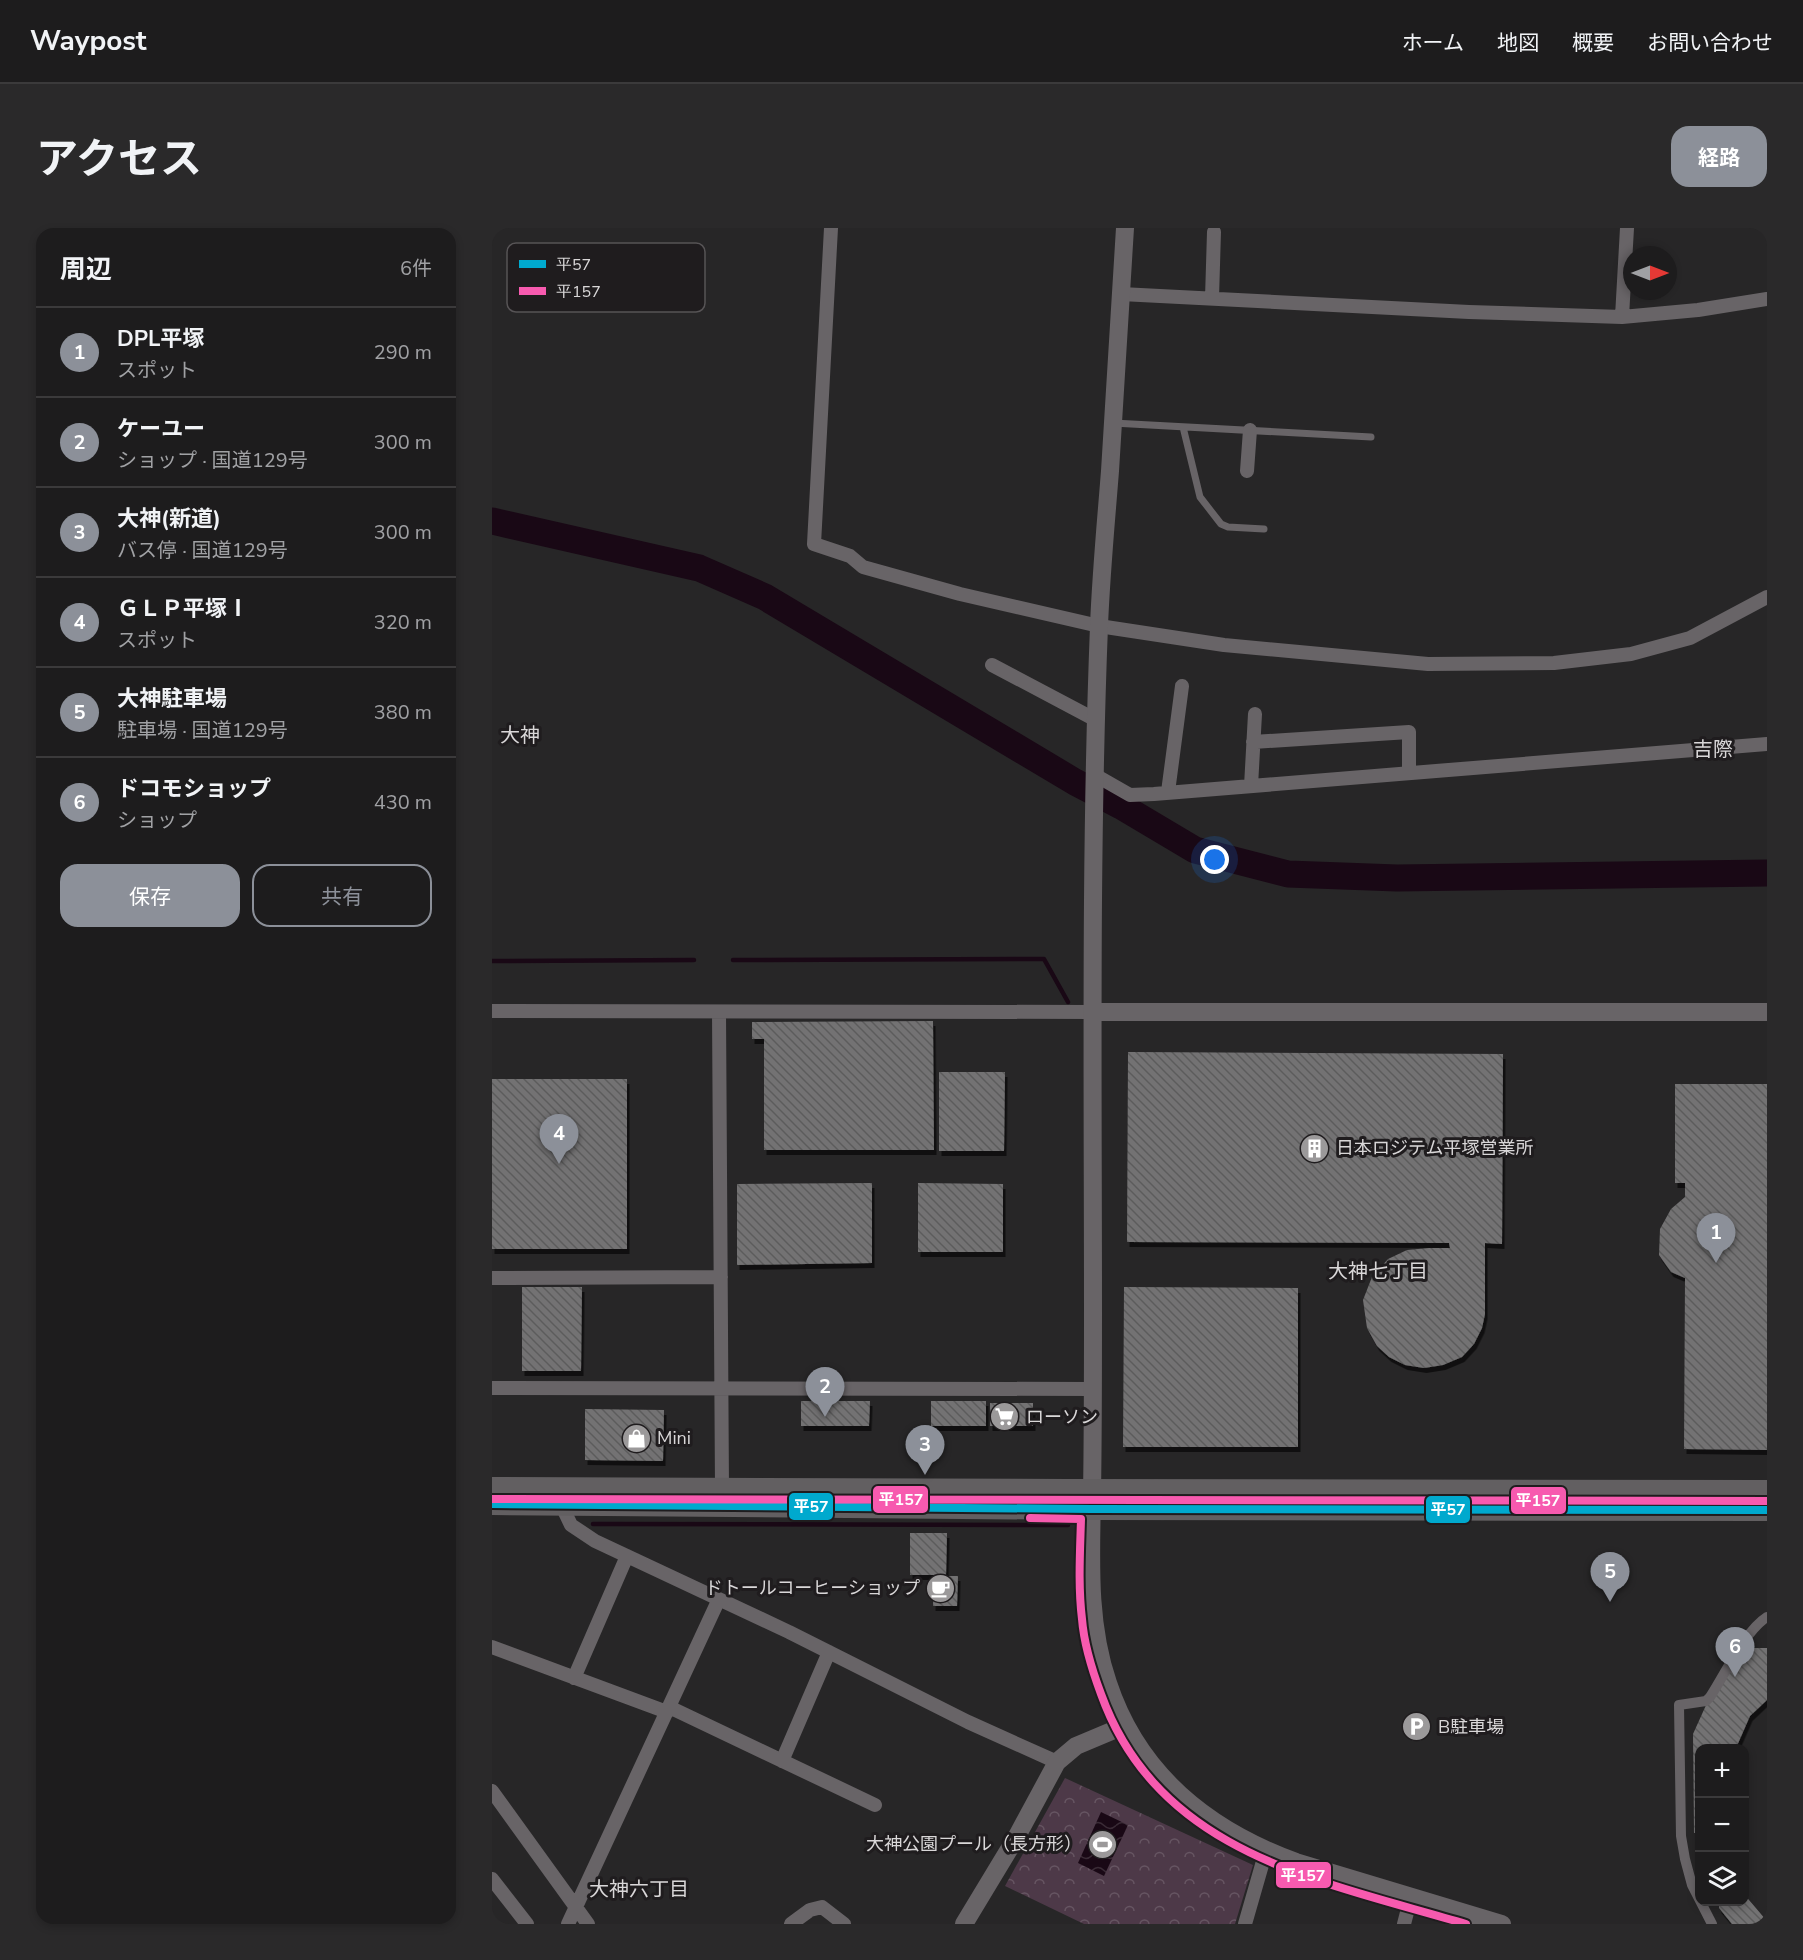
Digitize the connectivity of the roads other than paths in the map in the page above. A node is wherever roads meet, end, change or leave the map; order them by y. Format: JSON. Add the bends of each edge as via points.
{"nodes":[{"id":1,"x":831,"y":228,"type":"edge"},
{"id":2,"x":1125,"y":228,"type":"edge"},
{"id":3,"x":1627,"y":228,"type":"edge"},
{"id":4,"x":1214,"y":232,"type":"dead end"},
{"id":5,"x":1121,"y":294,"type":"junction"},
{"id":6,"x":1212,"y":298,"type":"junction"},
{"id":7,"x":1767,"y":299,"type":"edge"},
{"id":8,"x":1622,"y":317,"type":"junction"},
{"id":9,"x":1113,"y":423,"type":"junction"},
{"id":10,"x":1183,"y":427,"type":"junction"},
{"id":11,"x":1250,"y":430,"type":"junction"},
{"id":12,"x":1371,"y":436,"type":"dead end"},
{"id":13,"x":1246,"y":471,"type":"dead end"},
{"id":14,"x":1264,"y":529,"type":"dead end"},
{"id":15,"x":1767,"y":597,"type":"edge"},
{"id":16,"x":1099,"y":626,"type":"junction"},
{"id":17,"x":992,"y":665,"type":"dead end"},
{"id":18,"x":1182,"y":686,"type":"dead end"},
{"id":19,"x":1255,"y":714,"type":"dead end"},
{"id":20,"x":1096,"y":720,"type":"junction"},
{"id":21,"x":1253,"y":742,"type":"junction"},
{"id":22,"x":1767,"y":744,"type":"edge"},
{"id":23,"x":1409,"y":773,"type":"junction"},
{"id":24,"x":1095,"y":777,"type":"junction"},
{"id":25,"x":1251,"y":786,"type":"junction"},
{"id":26,"x":1168,"y":792,"type":"junction"},
{"id":27,"x":492,"y":1011,"type":"edge"},
{"id":28,"x":718,"y":1012,"type":"junction"},
{"id":29,"x":1093,"y":1012,"type":"junction"},
{"id":30,"x":1767,"y":1012,"type":"edge"},
{"id":31,"x":721,"y":1277,"type":"junction"},
{"id":32,"x":492,"y":1278,"type":"edge"},
{"id":33,"x":492,"y":1388,"type":"edge"},
{"id":34,"x":721,"y":1388,"type":"junction"},
{"id":35,"x":1093,"y":1389,"type":"junction"},
{"id":36,"x":492,"y":1488,"type":"edge"},
{"id":37,"x":722,"y":1489,"type":"junction"},
{"id":38,"x":1767,"y":1491,"type":"edge"},
{"id":39,"x":1092,"y":1499,"type":"junction"},
{"id":40,"x":492,"y":1504,"type":"edge"},
{"id":41,"x":561,"y":1504,"type":"junction"},
{"id":42,"x":1767,"y":1510,"type":"edge"},
{"id":43,"x":627,"y":1556,"type":"junction"},
{"id":44,"x":719,"y":1599,"type":"junction"},
{"id":45,"x":1767,"y":1617,"type":"edge"},
{"id":46,"x":492,"y":1647,"type":"edge"},
{"id":47,"x":830,"y":1652,"type":"junction"},
{"id":48,"x":574,"y":1678,"type":"junction"},
{"id":49,"x":668,"y":1710,"type":"junction"},
{"id":50,"x":1126,"y":1725,"type":"junction"},
{"id":51,"x":782,"y":1761,"type":"junction"},
{"id":52,"x":1057,"y":1762,"type":"junction"},
{"id":53,"x":492,"y":1791,"type":"edge"},
{"id":54,"x":875,"y":1805,"type":"dead end"},
{"id":55,"x":1266,"y":1851,"type":"junction"},
{"id":56,"x":492,"y":1879,"type":"edge"},
{"id":57,"x":1411,"y":1897,"type":"junction"},
{"id":58,"x":576,"y":1907,"type":"junction"},
{"id":59,"x":1492,"y":1923,"type":"edge"},
{"id":60,"x":527,"y":1924,"type":"edge"},
{"id":61,"x":568,"y":1924,"type":"edge"},
{"id":62,"x":588,"y":1924,"type":"edge"},
{"id":63,"x":791,"y":1924,"type":"edge"},
{"id":64,"x":844,"y":1924,"type":"edge"},
{"id":65,"x":964,"y":1924,"type":"edge"},
{"id":66,"x":1245,"y":1924,"type":"edge"},
{"id":67,"x":1404,"y":1924,"type":"edge"},
{"id":68,"x":1712,"y":1924,"type":"edge"}],
"edges":[{"from":1,"to":16,"type":"street","via":[[814,544],[850,556],[863,567]]},
{"from":2,"to":5,"type":"street"},
{"from":3,"to":8,"type":"street"},
{"from":4,"to":6,"type":"street"},
{"from":5,"to":6,"type":"street"},
{"from":5,"to":9,"type":"street"},
{"from":6,"to":8,"type":"street"},
{"from":7,"to":8,"type":"street"},
{"from":9,"to":10,"type":"lane"},
{"from":9,"to":16,"type":"street"},
{"from":10,"to":11,"type":"lane"},
{"from":10,"to":14,"type":"lane","via":[[1200,497],[1221,524]]},
{"from":11,"to":12,"type":"lane"},
{"from":11,"to":13,"type":"street"},
{"from":15,"to":16,"type":"street","via":[[1690,638],[1630,654],[1554,663],[1428,664],[1224,645]]},
{"from":16,"to":20,"type":"street"},
{"from":17,"to":20,"type":"street"},
{"from":18,"to":26,"type":"street"},
{"from":19,"to":21,"type":"street"},
{"from":20,"to":24,"type":"street"},
{"from":21,"to":23,"type":"street","via":[[1409,732]]},
{"from":21,"to":25,"type":"street"},
{"from":22,"to":23,"type":"street"},
{"from":23,"to":25,"type":"street"},
{"from":24,"to":26,"type":"street","via":[[1130,795]]},
{"from":24,"to":29,"type":"street"},
{"from":25,"to":26,"type":"street"},
{"from":27,"to":28,"type":"street"},
{"from":28,"to":29,"type":"street"},
{"from":28,"to":31,"type":"street"},
{"from":29,"to":30,"type":"street"},
{"from":29,"to":35,"type":"street"},
{"from":31,"to":32,"type":"street"},
{"from":31,"to":34,"type":"street"},
{"from":33,"to":34,"type":"street"},
{"from":34,"to":35,"type":"street"},
{"from":34,"to":37,"type":"street"},
{"from":35,"to":39,"type":"street"},
{"from":36,"to":37,"type":"highway"},
{"from":37,"to":39,"type":"highway"},
{"from":38,"to":39,"type":"highway"},
{"from":39,"to":41,"type":"highway"},
{"from":39,"to":42,"type":"highway"},
{"from":39,"to":50,"type":"street","via":[[1092,1619],[1108,1686]]},
{"from":40,"to":41,"type":"highway"},
{"from":41,"to":43,"type":"street","via":[[571,1525]]},
{"from":43,"to":44,"type":"street"},
{"from":43,"to":48,"type":"street"},
{"from":44,"to":47,"type":"street"},
{"from":44,"to":49,"type":"street"},
{"from":45,"to":68,"type":"street","via":[[1757,1623],[1706,1701],[1679,1705],[1681,1836],[1692,1885]]},
{"from":46,"to":48,"type":"street"},
{"from":47,"to":51,"type":"street"},
{"from":47,"to":52,"type":"street"},
{"from":48,"to":49,"type":"street"},
{"from":49,"to":51,"type":"street"},
{"from":49,"to":58,"type":"street"},
{"from":50,"to":52,"type":"street","via":[[1076,1746]]},
{"from":50,"to":55,"type":"street","via":[[1160,1774],[1189,1803],[1230,1833]]},
{"from":51,"to":54,"type":"street"},
{"from":52,"to":65,"type":"street"},
{"from":53,"to":58,"type":"street"},
{"from":55,"to":57,"type":"street"},
{"from":55,"to":66,"type":"street"},
{"from":56,"to":60,"type":"street"},
{"from":57,"to":59,"type":"street"},
{"from":57,"to":67,"type":"street"},
{"from":58,"to":61,"type":"street"},
{"from":58,"to":62,"type":"street"},
{"from":63,"to":64,"type":"street","via":[[810,1910],[822,1907]]}]}
